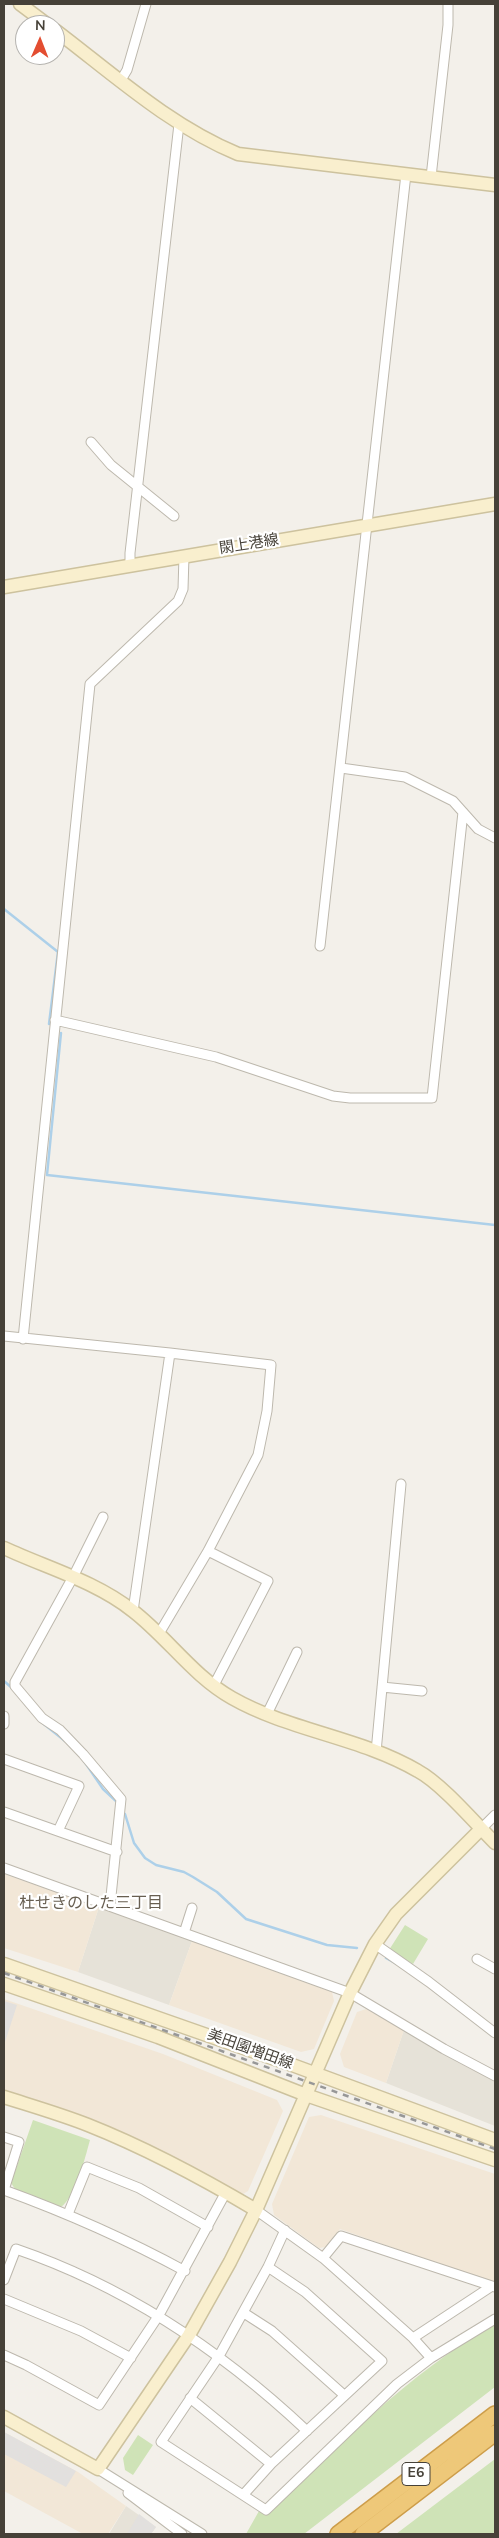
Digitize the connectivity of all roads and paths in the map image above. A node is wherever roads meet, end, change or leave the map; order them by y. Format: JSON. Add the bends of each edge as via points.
{"nodes":[{"id":1,"x":20,"y":4,"type":"edge"},
{"id":2,"x":146,"y":4,"type":"edge"},
{"id":3,"x":448,"y":4,"type":"edge"},
{"id":4,"x":35,"y":15,"type":"edge"},
{"id":5,"x":65,"y":38,"type":"edge"},
{"id":6,"x":121,"y":80,"type":"junction"},
{"id":7,"x":179,"y":124,"type":"junction"},
{"id":8,"x":406,"y":174,"type":"junction"},
{"id":9,"x":432,"y":177,"type":"junction"},
{"id":10,"x":495,"y":185,"type":"edge"},
{"id":11,"x":91,"y":442,"type":"dead end"},
{"id":12,"x":139,"y":488,"type":"junction"},
{"id":13,"x":495,"y":504,"type":"edge"},
{"id":14,"x":174,"y":516,"type":"dead end"},
{"id":15,"x":367,"y":524,"type":"junction"},
{"id":16,"x":184,"y":556,"type":"junction"},
{"id":17,"x":130,"y":565,"type":"junction"},
{"id":18,"x":4,"y":587,"type":"edge"},
{"id":19,"x":340,"y":768,"type":"junction"},
{"id":20,"x":463,"y":812,"type":"junction"},
{"id":21,"x":495,"y":838,"type":"edge"},
{"id":22,"x":320,"y":946,"type":"dead end"},
{"id":23,"x":55,"y":1020,"type":"junction"},
{"id":24,"x":4,"y":1336,"type":"edge"},
{"id":25,"x":23,"y":1339,"type":"junction"},
{"id":26,"x":170,"y":1353,"type":"junction"},
{"id":27,"x":401,"y":1484,"type":"dead end"},
{"id":28,"x":103,"y":1516,"type":"dead end"},
{"id":29,"x":4,"y":1548,"type":"edge"},
{"id":30,"x":208,"y":1550,"type":"junction"},
{"id":31,"x":73,"y":1577,"type":"junction"},
{"id":32,"x":133,"y":1611,"type":"junction"},
{"id":33,"x":160,"y":1632,"type":"junction"},
{"id":34,"x":298,"y":1652,"type":"dead end"},
{"id":35,"x":214,"y":1685,"type":"junction"},
{"id":36,"x":382,"y":1687,"type":"junction"},
{"id":37,"x":422,"y":1691,"type":"dead end"},
{"id":38,"x":267,"y":1714,"type":"junction"},
{"id":39,"x":4,"y":1716,"type":"edge"},
{"id":40,"x":4,"y":1724,"type":"edge"},
{"id":41,"x":376,"y":1752,"type":"junction"},
{"id":42,"x":4,"y":1759,"type":"edge"},
{"id":43,"x":4,"y":1812,"type":"edge"},
{"id":44,"x":495,"y":1815,"type":"edge"},
{"id":45,"x":481,"y":1829,"type":"junction"},
{"id":46,"x":58,"y":1831,"type":"junction"},
{"id":47,"x":495,"y":1843,"type":"edge"},
{"id":48,"x":116,"y":1852,"type":"junction"},
{"id":49,"x":4,"y":1868,"type":"edge"},
{"id":50,"x":110,"y":1906,"type":"junction"},
{"id":51,"x":192,"y":1908,"type":"dead end"},
{"id":52,"x":184,"y":1933,"type":"junction"},
{"id":53,"x":375,"y":1944,"type":"junction"},
{"id":54,"x":477,"y":1959,"type":"dead end"},
{"id":55,"x":4,"y":1964,"type":"edge"},
{"id":56,"x":495,"y":1969,"type":"edge"},
{"id":57,"x":4,"y":1984,"type":"edge"},
{"id":58,"x":350,"y":1993,"type":"junction"},
{"id":59,"x":495,"y":2033,"type":"edge"},
{"id":60,"x":316,"y":2074,"type":"junction"},
{"id":61,"x":495,"y":2076,"type":"edge"},
{"id":62,"x":306,"y":2095,"type":"junction"},
{"id":63,"x":4,"y":2097,"type":"edge"},
{"id":64,"x":4,"y":2137,"type":"edge"},
{"id":65,"x":495,"y":2140,"type":"edge"},
{"id":66,"x":495,"y":2160,"type":"edge"},
{"id":67,"x":4,"y":2190,"type":"edge"},
{"id":68,"x":226,"y":2192,"type":"junction"},
{"id":69,"x":256,"y":2210,"type":"junction"},
{"id":70,"x":68,"y":2214,"type":"junction"},
{"id":71,"x":208,"y":2227,"type":"junction"},
{"id":72,"x":285,"y":2230,"type":"junction"},
{"id":73,"x":323,"y":2258,"type":"junction"},
{"id":74,"x":268,"y":2267,"type":"junction"},
{"id":75,"x":185,"y":2271,"type":"junction"},
{"id":76,"x":4,"y":2280,"type":"edge"},
{"id":77,"x":494,"y":2286,"type":"edge"},
{"id":78,"x":4,"y":2299,"type":"edge"},
{"id":79,"x":244,"y":2313,"type":"junction"},
{"id":80,"x":159,"y":2315,"type":"junction"},
{"id":81,"x":495,"y":2319,"type":"edge"},
{"id":82,"x":189,"y":2335,"type":"junction"},
{"id":83,"x":413,"y":2338,"type":"junction"},
{"id":84,"x":4,"y":2355,"type":"edge"},
{"id":85,"x":219,"y":2356,"type":"junction"},
{"id":86,"x":131,"y":2358,"type":"junction"},
{"id":87,"x":431,"y":2358,"type":"junction"},
{"id":88,"x":344,"y":2395,"type":"junction"},
{"id":89,"x":190,"y":2398,"type":"junction"},
{"id":90,"x":495,"y":2414,"type":"edge"},
{"id":91,"x":4,"y":2418,"type":"edge"},
{"id":92,"x":307,"y":2431,"type":"junction"},
{"id":93,"x":495,"y":2434,"type":"edge"},
{"id":94,"x":271,"y":2464,"type":"junction"},
{"id":95,"x":98,"y":2469,"type":"junction"},
{"id":96,"x":244,"y":2494,"type":"junction"},
{"id":97,"x":182,"y":2534,"type":"edge"},
{"id":98,"x":202,"y":2534,"type":"edge"},
{"id":99,"x":338,"y":2534,"type":"edge"},
{"id":100,"x":363,"y":2534,"type":"edge"}],
"edges":[{"from":1,"to":4,"type":"street"},
{"from":2,"to":6,"type":"street","via":[[127,70]]},
{"from":3,"to":9,"type":"street"},
{"from":5,"to":6,"type":"street"},
{"from":6,"to":7,"type":"street"},
{"from":7,"to":8,"type":"street","via":[[238,154]]},
{"from":7,"to":12,"type":"street"},
{"from":8,"to":9,"type":"street"},
{"from":8,"to":15,"type":"street"},
{"from":9,"to":10,"type":"street"},
{"from":11,"to":12,"type":"street","via":[[111,465]]},
{"from":12,"to":14,"type":"street"},
{"from":12,"to":17,"type":"street"},
{"from":13,"to":15,"type":"street","name":"閖上港線"},
{"from":15,"to":16,"type":"street","name":"閖上港線"},
{"from":15,"to":19,"type":"street"},
{"from":16,"to":17,"type":"street","name":"閖上港線"},
{"from":16,"to":23,"type":"street","via":[[183,589],[178,601],[90,684]]},
{"from":17,"to":18,"type":"street","name":"閖上港線"},
{"from":19,"to":20,"type":"street","via":[[405,777],[453,801]]},
{"from":19,"to":22,"type":"street"},
{"from":20,"to":21,"type":"street","via":[[478,828]]},
{"from":20,"to":23,"type":"street","via":[[432,1098],[333,1096],[216,1057]]},
{"from":23,"to":25,"type":"street"},
{"from":24,"to":25,"type":"street"},
{"from":25,"to":26,"type":"street"},
{"from":26,"to":30,"type":"street","via":[[271,1365],[267,1411],[258,1455]]},
{"from":26,"to":32,"type":"street"},
{"from":27,"to":36,"type":"street"},
{"from":28,"to":31,"type":"street"},
{"from":29,"to":31,"type":"street"},
{"from":30,"to":33,"type":"street"},
{"from":30,"to":35,"type":"street","via":[[268,1581]]},
{"from":31,"to":32,"type":"street"},
{"from":31,"to":48,"type":"street","via":[[15,1686],[42,1718],[60,1730],[83,1754],[121,1800]]},
{"from":32,"to":33,"type":"street"},
{"from":33,"to":35,"type":"street"},
{"from":34,"to":38,"type":"street"},
{"from":35,"to":38,"type":"street","via":[[230,1697]]},
{"from":36,"to":37,"type":"street"},
{"from":36,"to":41,"type":"street"},
{"from":38,"to":41,"type":"street"},
{"from":39,"to":40,"type":"street"},
{"from":41,"to":45,"type":"street","via":[[420,1772]]},
{"from":42,"to":46,"type":"street","via":[[79,1786]]},
{"from":43,"to":46,"type":"street"},
{"from":44,"to":45,"type":"street"},
{"from":45,"to":47,"type":"street"},
{"from":45,"to":53,"type":"street","via":[[396,1914]]},
{"from":46,"to":48,"type":"street"},
{"from":48,"to":50,"type":"street"},
{"from":49,"to":50,"type":"street"},
{"from":50,"to":52,"type":"street"},
{"from":51,"to":52,"type":"street"},
{"from":52,"to":58,"type":"street"},
{"from":53,"to":58,"type":"street"},
{"from":53,"to":59,"type":"street"},
{"from":54,"to":56,"type":"street"},
{"from":55,"to":60,"type":"street","name":"美田園増田線"},
{"from":57,"to":62,"type":"street","name":"美田園増田線","via":[[158,2037]]},
{"from":58,"to":60,"type":"street"},
{"from":58,"to":61,"type":"street"},
{"from":60,"to":62,"type":"street"},
{"from":60,"to":65,"type":"street","name":"美田園増田線"},
{"from":62,"to":66,"type":"street","name":"美田園増田線"},
{"from":62,"to":69,"type":"street"},
{"from":63,"to":68,"type":"street","via":[[87,2124]]},
{"from":64,"to":67,"type":"street","via":[[19,2142]]},
{"from":67,"to":70,"type":"street"},
{"from":68,"to":69,"type":"street"},
{"from":68,"to":71,"type":"street"},
{"from":69,"to":72,"type":"street"},
{"from":69,"to":82,"type":"street"},
{"from":70,"to":71,"type":"street","via":[[87,2167],[138,2188]]},
{"from":70,"to":75,"type":"street"},
{"from":71,"to":75,"type":"street"},
{"from":72,"to":73,"type":"street"},
{"from":72,"to":74,"type":"street"},
{"from":73,"to":77,"type":"street","via":[[341,2236]]},
{"from":73,"to":83,"type":"street"},
{"from":74,"to":79,"type":"street"},
{"from":74,"to":88,"type":"street","via":[[305,2292],[382,2361]]},
{"from":75,"to":80,"type":"street"},
{"from":76,"to":80,"type":"street","via":[[16,2249],[79,2273]]},
{"from":77,"to":83,"type":"street"},
{"from":78,"to":86,"type":"street","via":[[73,2327]]},
{"from":79,"to":85,"type":"street"},
{"from":79,"to":88,"type":"street","via":[[272,2331]]},
{"from":80,"to":82,"type":"street"},
{"from":80,"to":86,"type":"street"},
{"from":81,"to":87,"type":"street"},
{"from":82,"to":85,"type":"street"},
{"from":82,"to":95,"type":"street"},
{"from":83,"to":87,"type":"street"},
{"from":84,"to":86,"type":"street","via":[[99,2405]]},
{"from":85,"to":89,"type":"street"},
{"from":85,"to":92,"type":"street"},
{"from":87,"to":96,"type":"street","via":[[380,2400],[266,2510]]},
{"from":88,"to":92,"type":"street"},
{"from":89,"to":94,"type":"street"},
{"from":89,"to":96,"type":"street","via":[[160,2442]]},
{"from":90,"to":99,"type":"highway","number":"E6"},
{"from":91,"to":95,"type":"street"},
{"from":92,"to":94,"type":"street"},
{"from":93,"to":100,"type":"highway","number":"E6"},
{"from":94,"to":96,"type":"street"},
{"from":95,"to":97,"type":"street"},
{"from":95,"to":98,"type":"street"}]}
